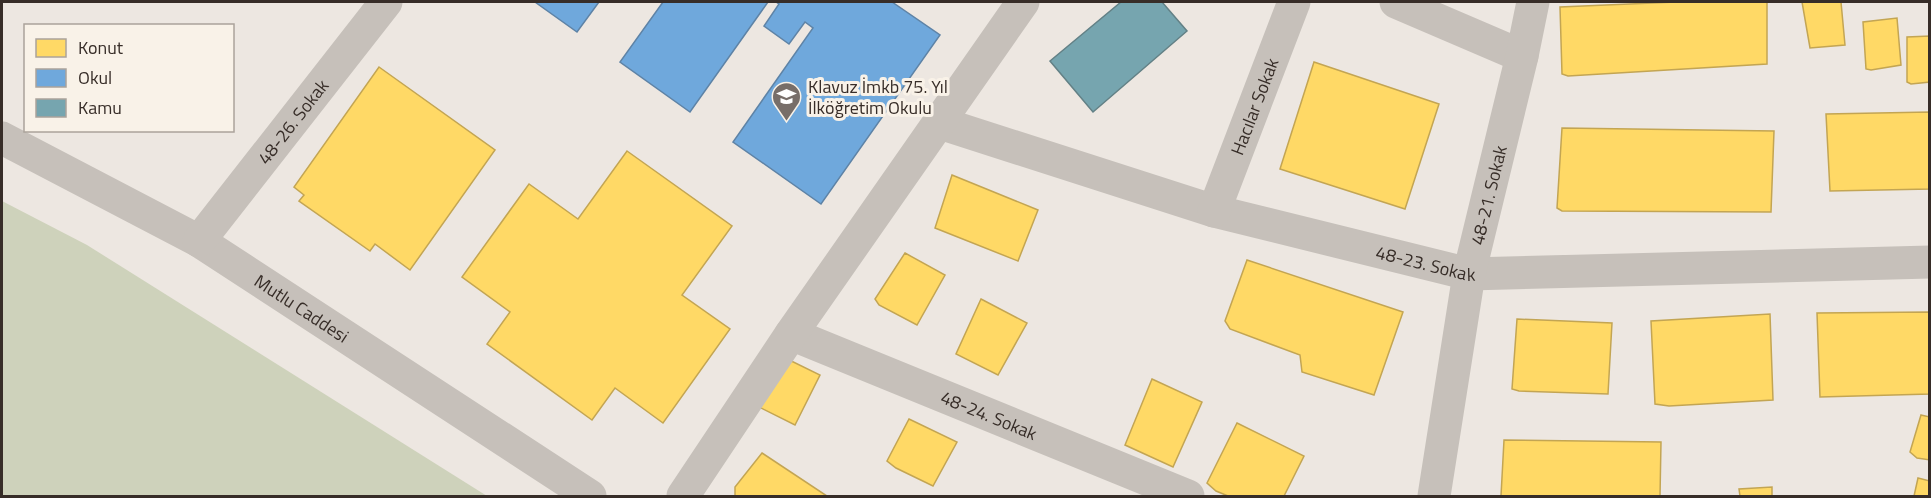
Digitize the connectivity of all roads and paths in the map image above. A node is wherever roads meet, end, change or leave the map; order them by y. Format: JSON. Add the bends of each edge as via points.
{"nodes":[{"id":1,"x":386,"y":2,"type":"edge"},
{"id":2,"x":1023,"y":2,"type":"edge"},
{"id":3,"x":1294,"y":2,"type":"edge"},
{"id":4,"x":1396,"y":2,"type":"edge"},
{"id":5,"x":1533,"y":2,"type":"edge"},
{"id":6,"x":1522,"y":56,"type":"junction"},
{"id":7,"x":940,"y":123,"type":"junction"},
{"id":8,"x":2,"y":138,"type":"edge"},
{"id":9,"x":1214,"y":211,"type":"junction"},
{"id":10,"x":199,"y":241,"type":"junction"},
{"id":11,"x":1929,"y":262,"type":"edge"},
{"id":12,"x":1469,"y":274,"type":"junction"},
{"id":13,"x":791,"y":334,"type":"junction"},
{"id":14,"x":590,"y":496,"type":"edge"},
{"id":15,"x":683,"y":496,"type":"edge"},
{"id":16,"x":1188,"y":496,"type":"edge"},
{"id":17,"x":1434,"y":496,"type":"edge"}],
"edges":[{"from":1,"to":10,"type":"street","name":"48-26. Sokak"},
{"from":2,"to":7,"type":"street"},
{"from":3,"to":9,"type":"street","name":"Hacılar Sokak"},
{"from":4,"to":6,"type":"street"},
{"from":5,"to":6,"type":"street","name":"48-21. Sokak"},
{"from":6,"to":12,"type":"street","name":"48-21. Sokak"},
{"from":7,"to":9,"type":"street","name":"48-23. Sokak"},
{"from":7,"to":13,"type":"street"},
{"from":8,"to":10,"type":"street","name":"Mutlu Caddesi"},
{"from":9,"to":12,"type":"street","name":"48-23. Sokak"},
{"from":10,"to":14,"type":"street","name":"Mutlu Caddesi"},
{"from":11,"to":12,"type":"street","name":"48-23. Sokak"},
{"from":12,"to":17,"type":"street","name":"48-21. Sokak"},
{"from":13,"to":15,"type":"street"},
{"from":13,"to":16,"type":"street","name":"48-24. Sokak"}]}
